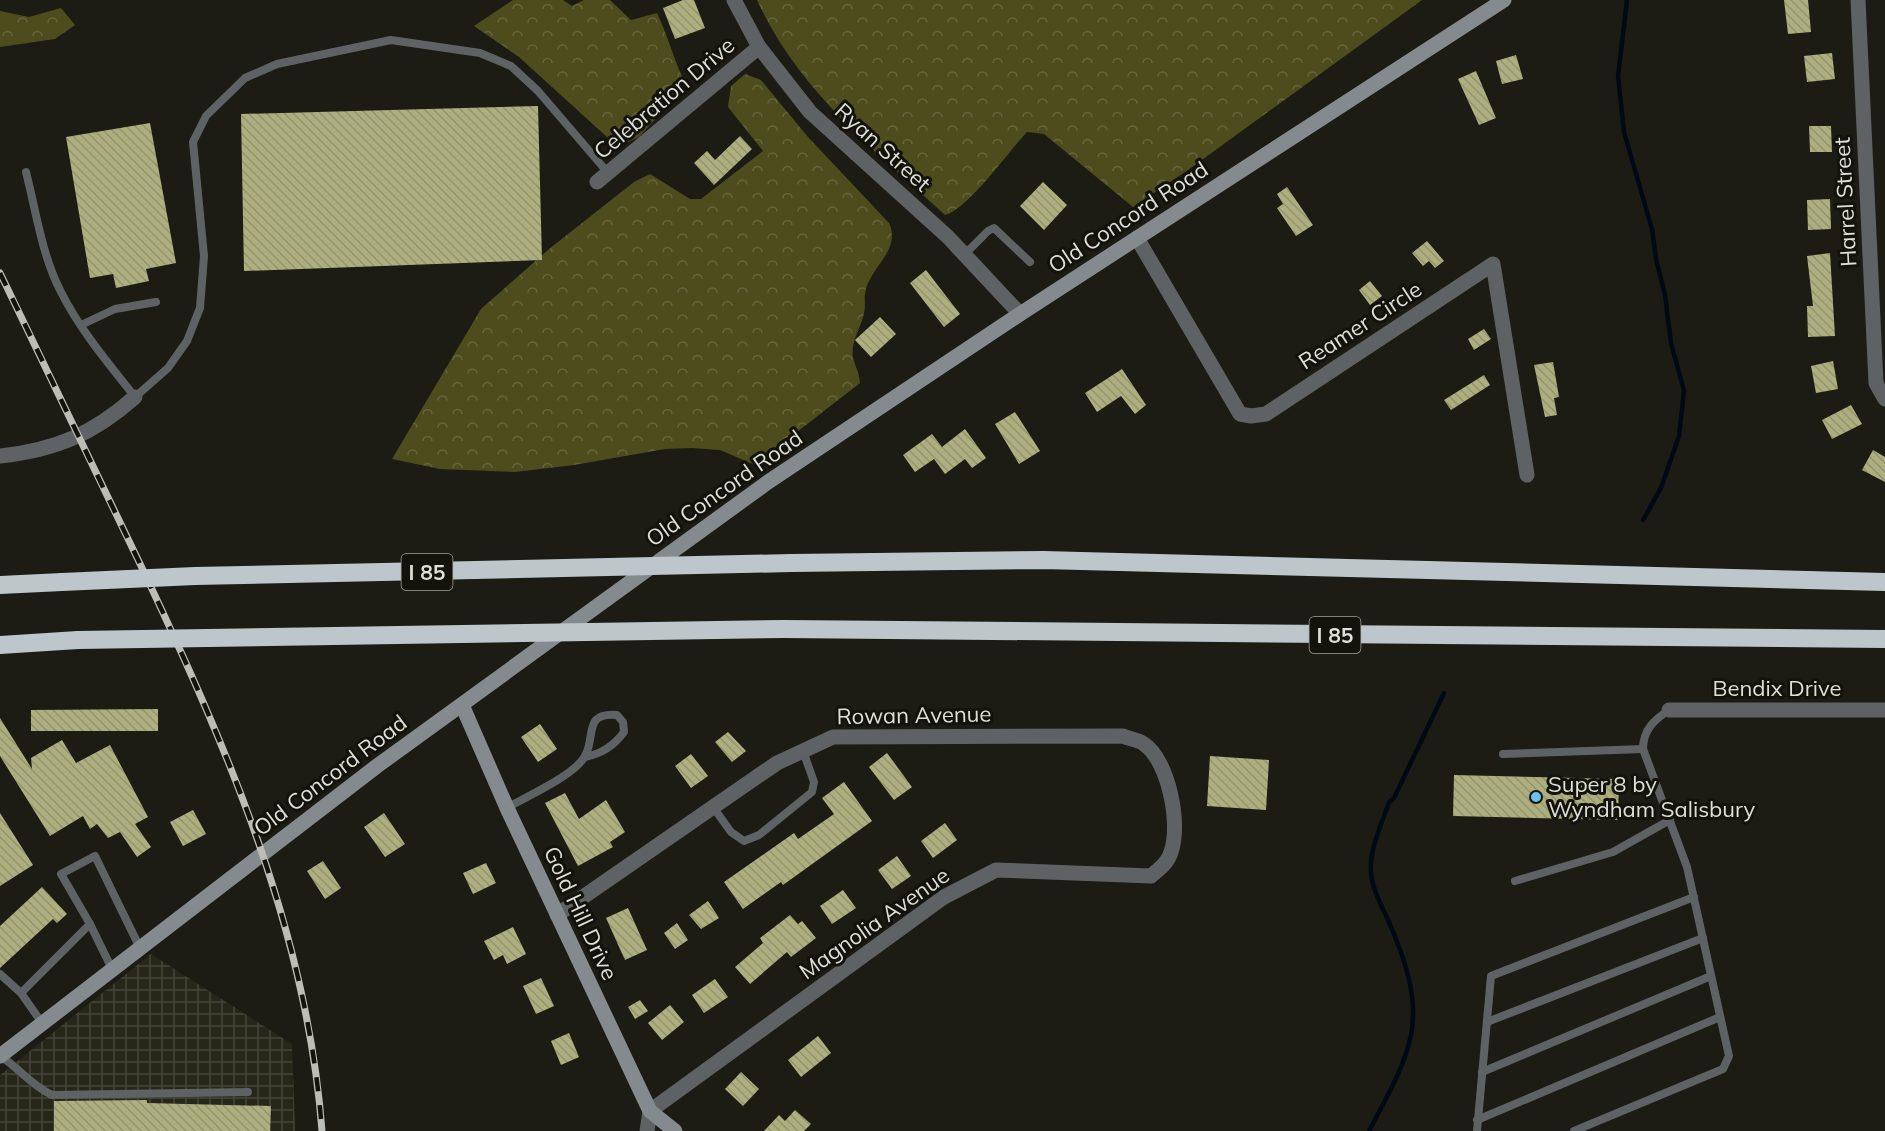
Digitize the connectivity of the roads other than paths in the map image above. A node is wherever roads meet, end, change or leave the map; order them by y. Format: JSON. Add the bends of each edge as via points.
{"nodes":[{"id":1,"x":734,"y":0,"type":"edge"},
{"id":2,"x":1504,"y":0,"type":"edge"},
{"id":3,"x":1858,"y":0,"type":"edge"},
{"id":4,"x":759,"y":47,"type":"junction"},
{"id":5,"x":26,"y":172,"type":"dead end"},
{"id":6,"x":603,"y":178,"type":"joint"},
{"id":7,"x":1137,"y":238,"type":"junction"},
{"id":8,"x":965,"y":254,"type":"junction"},
{"id":9,"x":1030,"y":262,"type":"dead end"},
{"id":10,"x":156,"y":302,"type":"dead end"},
{"id":11,"x":1020,"y":314,"type":"junction"},
{"id":12,"x":81,"y":325,"type":"junction"},
{"id":13,"x":135,"y":397,"type":"junction"},
{"id":14,"x":1885,"y":399,"type":"edge"},
{"id":15,"x":0,"y":456,"type":"edge"},
{"id":16,"x":1527,"y":475,"type":"dead end"},
{"id":17,"x":1885,"y":582,"type":"edge"},
{"id":18,"x":0,"y":585,"type":"edge"},
{"id":19,"x":1885,"y":639,"type":"edge"},
{"id":20,"x":0,"y":645,"type":"edge"},
{"id":21,"x":462,"y":705,"type":"junction"},
{"id":22,"x":1669,"y":710,"type":"joint"},
{"id":23,"x":1885,"y":711,"type":"edge"},
{"id":24,"x":1643,"y":748,"type":"junction"},
{"id":25,"x":803,"y":751,"type":"junction"},
{"id":26,"x":1503,"y":754,"type":"dead end"},
{"id":27,"x":585,"y":757,"type":"junction"},
{"id":28,"x":713,"y":807,"type":"junction"},
{"id":29,"x":507,"y":808,"type":"junction"},
{"id":30,"x":1670,"y":820,"type":"junction"},
{"id":31,"x":1155,"y":873,"type":"joint"},
{"id":32,"x":1515,"y":881,"type":"dead end"},
{"id":33,"x":1694,"y":897,"type":"junction"},
{"id":34,"x":557,"y":915,"type":"junction"},
{"id":35,"x":90,"y":924,"type":"junction"},
{"id":36,"x":1703,"y":938,"type":"junction"},
{"id":37,"x":140,"y":948,"type":"junction"},
{"id":38,"x":112,"y":969,"type":"junction"},
{"id":39,"x":0,"y":975,"type":"edge"},
{"id":40,"x":1711,"y":976,"type":"junction"},
{"id":41,"x":21,"y":993,"type":"junction"},
{"id":42,"x":1720,"y":1017,"type":"junction"},
{"id":43,"x":1487,"y":1022,"type":"junction"},
{"id":44,"x":42,"y":1023,"type":"junction"},
{"id":45,"x":0,"y":1056,"type":"edge"},
{"id":46,"x":1482,"y":1072,"type":"junction"},
{"id":47,"x":248,"y":1092,"type":"dead end"},
{"id":48,"x":650,"y":1111,"type":"junction"},
{"id":49,"x":1478,"y":1120,"type":"junction"},
{"id":50,"x":647,"y":1131,"type":"edge"},
{"id":51,"x":675,"y":1131,"type":"edge"},
{"id":52,"x":1477,"y":1131,"type":"edge"},
{"id":53,"x":1574,"y":1131,"type":"edge"}],
"edges":[{"from":1,"to":4,"type":"street","name":"Ryan Street"},
{"from":2,"to":7,"type":"main road","name":"Old Concord Road"},
{"from":3,"to":14,"type":"street","name":"Harrel Street","via":[[1875,383]]},
{"from":4,"to":6,"type":"street","name":"Celebration Drive"},
{"from":4,"to":8,"type":"street","name":"Ryan Street","via":[[810,112]]},
{"from":5,"to":12,"type":"lane","via":[[53,274]]},
{"from":6,"to":13,"type":"lane","via":[[538,91],[511,66],[480,53],[391,40],[277,64],[245,78],[206,116],[193,142],[204,256],[201,308],[187,341],[168,368]]},
{"from":7,"to":11,"type":"main road","name":"Old Concord Road"},
{"from":7,"to":16,"type":"street","name":"Reamer Circle","via":[[1240,414],[1251,416],[1266,414],[1493,264]]},
{"from":8,"to":9,"type":"lane","via":[[994,228]]},
{"from":8,"to":11,"type":"street","name":"Ryan Street"},
{"from":10,"to":12,"type":"lane","via":[[115,309]]},
{"from":11,"to":21,"type":"main road","name":"Old Concord Road","via":[[768,482]]},
{"from":12,"to":13,"type":"lane"},
{"from":13,"to":15,"type":"street","via":[[80,437]]},
{"from":17,"to":18,"type":"highway","number":"I 85","bridge":true,"via":[[1044,560],[195,576]]},
{"from":19,"to":20,"type":"highway","number":"I 85","bridge":true,"via":[[784,629],[78,640]]},
{"from":21,"to":29,"type":"main road","name":"Gold Hill Drive"},
{"from":21,"to":37,"type":"main road","name":"Old Concord Road"},
{"from":22,"to":23,"type":"street","name":"Bendix Drive"},
{"from":22,"to":24,"type":"lane","via":[[1648,728]]},
{"from":24,"to":26,"type":"lane"},
{"from":24,"to":30,"type":"lane"},
{"from":25,"to":28,"type":"street","name":"Rowan Avenue","via":[[777,763]]},
{"from":25,"to":28,"type":"lane","via":[[814,782],[812,792],[759,835],[744,841],[731,832]]},
{"from":25,"to":31,"type":"street","name":"Rowan Avenue","via":[[833,737],[1123,736],[1144,744],[1159,760],[1171,792],[1172,850],[1167,862]]},
{"from":27,"to":27,"type":"lane","via":[[597,718],[617,715],[624,732],[607,749]]},
{"from":27,"to":29,"type":"lane","via":[[567,774]]},
{"from":28,"to":34,"type":"street","name":"Rowan Avenue"},
{"from":29,"to":34,"type":"main road","name":"Gold Hill Drive"},
{"from":30,"to":32,"type":"lane","via":[[1613,852]]},
{"from":30,"to":33,"type":"lane"},
{"from":31,"to":48,"type":"street","name":"Magnolia Avenue","via":[[1114,877],[996,870],[944,897]]},
{"from":33,"to":36,"type":"lane"},
{"from":33,"to":43,"type":"lane","via":[[1491,976]]},
{"from":34,"to":48,"type":"main road","name":"Gold Hill Drive"},
{"from":35,"to":37,"type":"lane","via":[[61,874],[95,856]]},
{"from":35,"to":38,"type":"lane"},
{"from":35,"to":41,"type":"lane"},
{"from":36,"to":40,"type":"lane"},
{"from":36,"to":43,"type":"lane"},
{"from":37,"to":38,"type":"main road","name":"Old Concord Road"},
{"from":38,"to":44,"type":"main road","name":"Old Concord Road"},
{"from":39,"to":41,"type":"lane"},
{"from":40,"to":42,"type":"lane"},
{"from":40,"to":46,"type":"lane"},
{"from":41,"to":44,"type":"lane"},
{"from":42,"to":49,"type":"lane"},
{"from":42,"to":53,"type":"lane","via":[[1729,1056],[1723,1069]]},
{"from":43,"to":46,"type":"lane"},
{"from":44,"to":45,"type":"main road","name":"Old Concord Road"},
{"from":45,"to":47,"type":"lane","via":[[19,1068],[38,1089],[52,1095]]},
{"from":46,"to":49,"type":"lane"},
{"from":48,"to":50,"type":"street"},
{"from":48,"to":51,"type":"main road","name":"Gold Hill Drive"},
{"from":49,"to":52,"type":"lane"}]}
